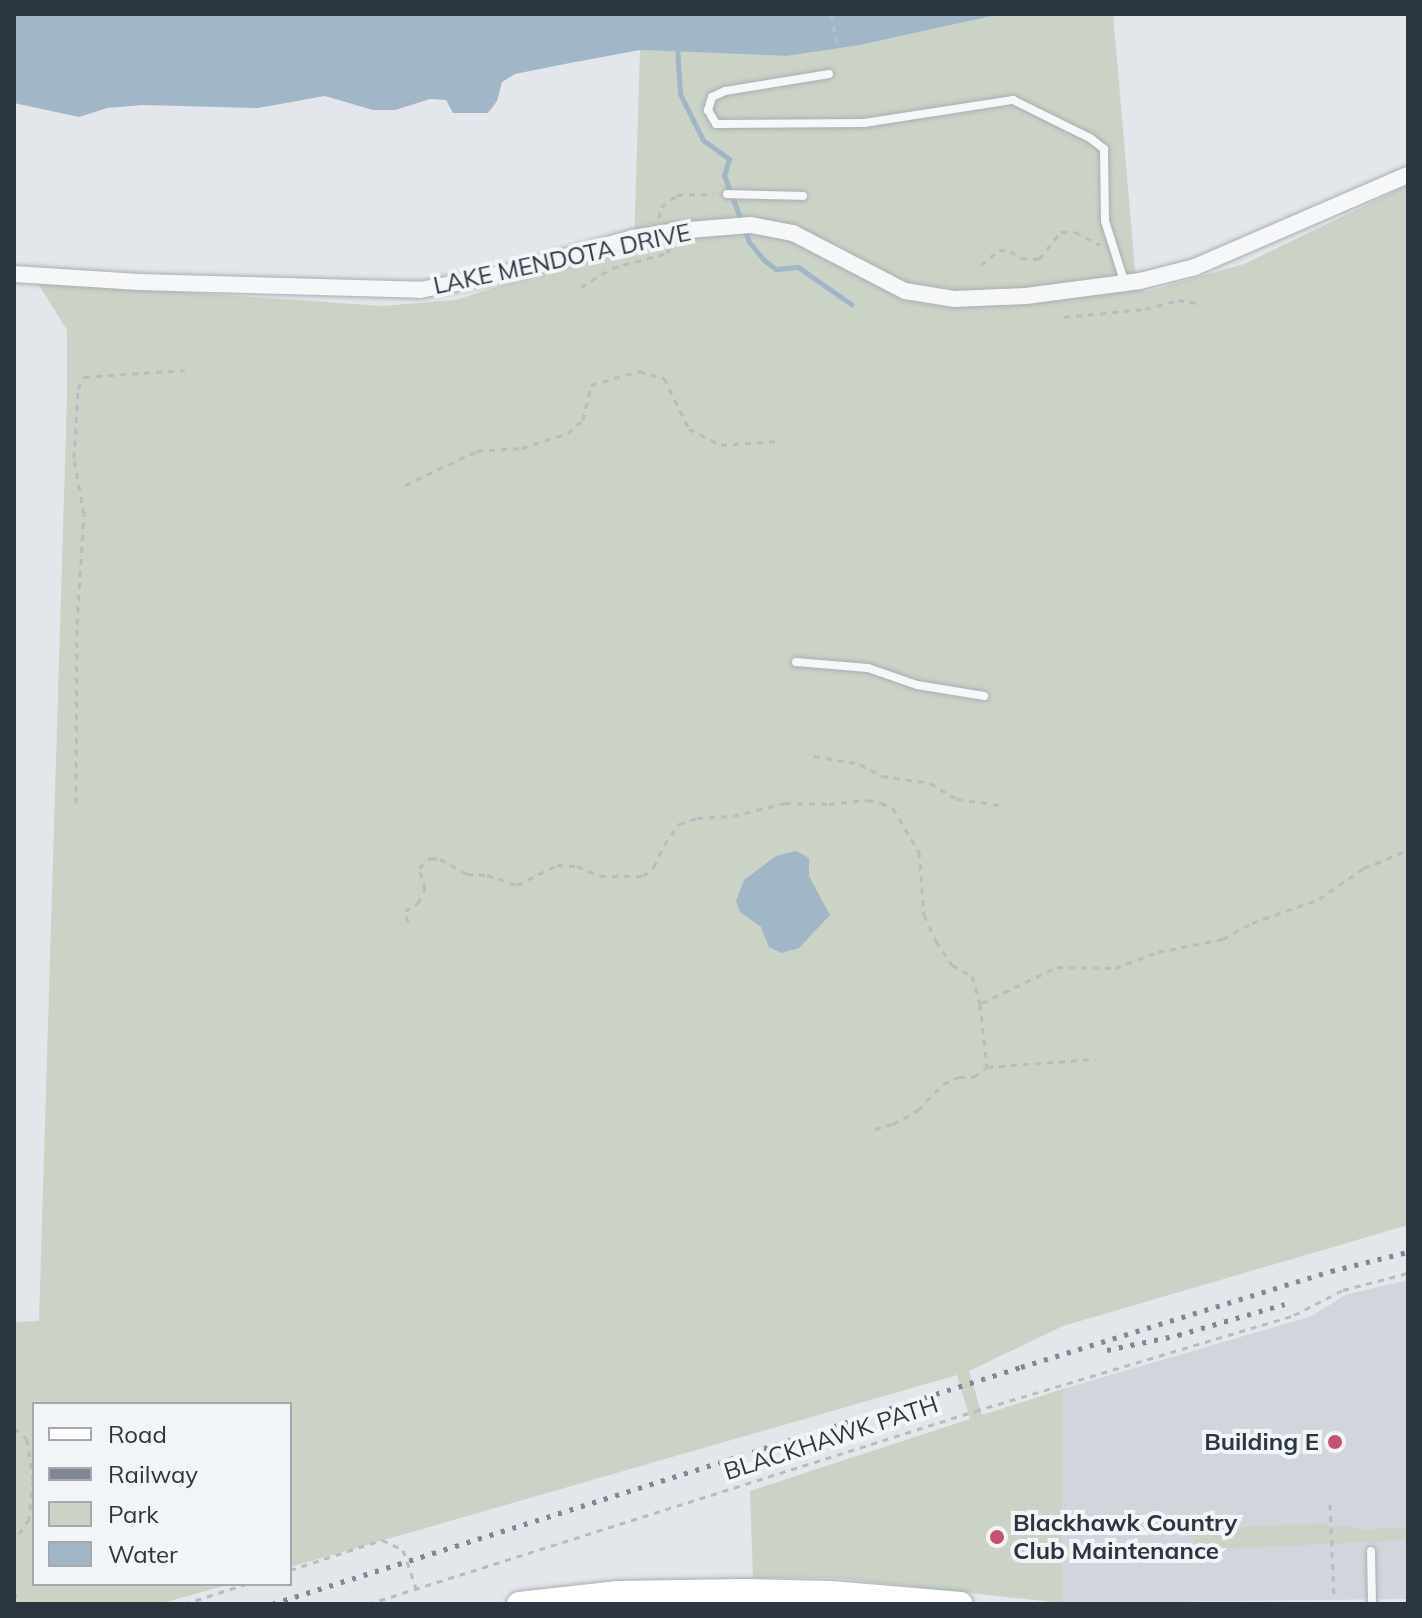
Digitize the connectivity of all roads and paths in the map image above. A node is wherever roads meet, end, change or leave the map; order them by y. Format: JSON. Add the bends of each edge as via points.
{"nodes":[{"id":1,"x":831,"y":14,"type":"edge"},
{"id":2,"x":838,"y":48,"type":"dead end"},
{"id":3,"x":829,"y":74,"type":"dead end"},
{"id":4,"x":1408,"y":175,"type":"edge"},
{"id":5,"x":727,"y":194,"type":"dead end"},
{"id":6,"x":803,"y":196,"type":"dead end"},
{"id":7,"x":1114,"y":249,"type":"junction"},
{"id":8,"x":981,"y":265,"type":"dead end"},
{"id":9,"x":14,"y":274,"type":"edge"},
{"id":10,"x":1125,"y":284,"type":"junction"},
{"id":11,"x":1202,"y":304,"type":"dead end"},
{"id":12,"x":1064,"y":317,"type":"dead end"},
{"id":13,"x":185,"y":370,"type":"dead end"},
{"id":14,"x":777,"y":441,"type":"dead end"},
{"id":15,"x":405,"y":485,"type":"dead end"},
{"id":16,"x":796,"y":662,"type":"dead end"},
{"id":17,"x":984,"y":696,"type":"dead end"},
{"id":18,"x":814,"y":756,"type":"dead end"},
{"id":19,"x":76,"y":803,"type":"dead end"},
{"id":20,"x":1000,"y":805,"type":"dead end"},
{"id":21,"x":1408,"y":850,"type":"edge"},
{"id":22,"x":408,"y":922,"type":"dead end"},
{"id":23,"x":980,"y":1004,"type":"junction"},
{"id":24,"x":1096,"y":1059,"type":"dead end"},
{"id":25,"x":987,"y":1067,"type":"junction"},
{"id":26,"x":875,"y":1129,"type":"dead end"},
{"id":27,"x":1408,"y":1273,"type":"edge"},
{"id":28,"x":14,"y":1428,"type":"edge"},
{"id":29,"x":32,"y":1473,"type":"edge"},
{"id":30,"x":32,"y":1490,"type":"edge"},
{"id":31,"x":1330,"y":1504,"type":"dead end"},
{"id":32,"x":14,"y":1541,"type":"edge"},
{"id":33,"x":1371,"y":1551,"type":"dead end"},
{"id":34,"x":292,"y":1569,"type":"edge"},
{"id":35,"x":240,"y":1586,"type":"edge"},
{"id":36,"x":416,"y":1588,"type":"junction"},
{"id":37,"x":14,"y":1592,"type":"edge"},
{"id":38,"x":1334,"y":1598,"type":"dead end"},
{"id":39,"x":20,"y":1604,"type":"edge"},
{"id":40,"x":184,"y":1604,"type":"edge"},
{"id":41,"x":368,"y":1604,"type":"edge"},
{"id":42,"x":519,"y":1604,"type":"edge"},
{"id":43,"x":961,"y":1604,"type":"edge"},
{"id":44,"x":1372,"y":1604,"type":"edge"}],
"edges":[{"from":1,"to":2,"type":"path"},
{"from":3,"to":7,"type":"lane","via":[[725,91],[712,97],[708,110],[716,124],[724,125],[864,123],[1013,100],[1104,149],[1105,221]]},
{"from":4,"to":10,"type":"street","name":"LAKE MENDOTA DRIVE","via":[[1217,260]]},
{"from":5,"to":6,"type":"lane"},
{"from":7,"to":8,"type":"path","via":[[1075,232],[1061,232],[1039,259],[999,250]]},
{"from":7,"to":10,"type":"lane"},
{"from":9,"to":10,"type":"street","name":"LAKE MENDOTA DRIVE","via":[[420,290],[504,274],[633,238],[751,225],[793,233],[905,291],[930,296],[1026,296]]},
{"from":11,"to":12,"type":"path","via":[[1178,300],[1145,309]]},
{"from":13,"to":19,"type":"path","via":[[84,377],[78,389],[74,458],[84,514]]},
{"from":14,"to":15,"type":"path","via":[[721,445],[710,440],[689,429],[664,378],[639,371],[591,385],[583,420],[568,433],[522,448],[477,451]]},
{"from":16,"to":17,"type":"lane","via":[[868,668],[917,685]]},
{"from":18,"to":20,"type":"path","via":[[860,764],[882,776],[930,783],[957,799]]},
{"from":21,"to":23,"type":"path","via":[[1364,868],[1319,899],[1223,939],[1158,952],[1115,968],[1057,967]]},
{"from":22,"to":23,"type":"path","via":[[405,911],[418,903],[425,889],[419,868],[431,858],[467,874],[517,885],[557,865],[600,876],[643,876],[679,824],[785,803],[867,800],[893,808],[909,830],[919,852],[924,915],[952,965],[972,976]]},
{"from":23,"to":25,"type":"path"},
{"from":24,"to":25,"type":"path"},
{"from":25,"to":26,"type":"path","via":[[974,1077],[943,1084],[918,1110]]},
{"from":27,"to":36,"type":"path","name":"BLACKHAWK PATH","via":[[1343,1290],[1294,1315]]},
{"from":28,"to":29,"type":"path","via":[[27,1439]]},
{"from":30,"to":32,"type":"path","via":[[29,1519]]},
{"from":31,"to":38,"type":"path"},
{"from":33,"to":44,"type":"lane"},
{"from":34,"to":36,"type":"path","via":[[382,1540],[403,1550]]},
{"from":35,"to":40,"type":"path"},
{"from":36,"to":41,"type":"path","name":"BLACKHAWK PATH"},
{"from":37,"to":39,"type":"path"},
{"from":42,"to":43,"type":"main road","via":[[618,1593],[745,1591]]}]}
